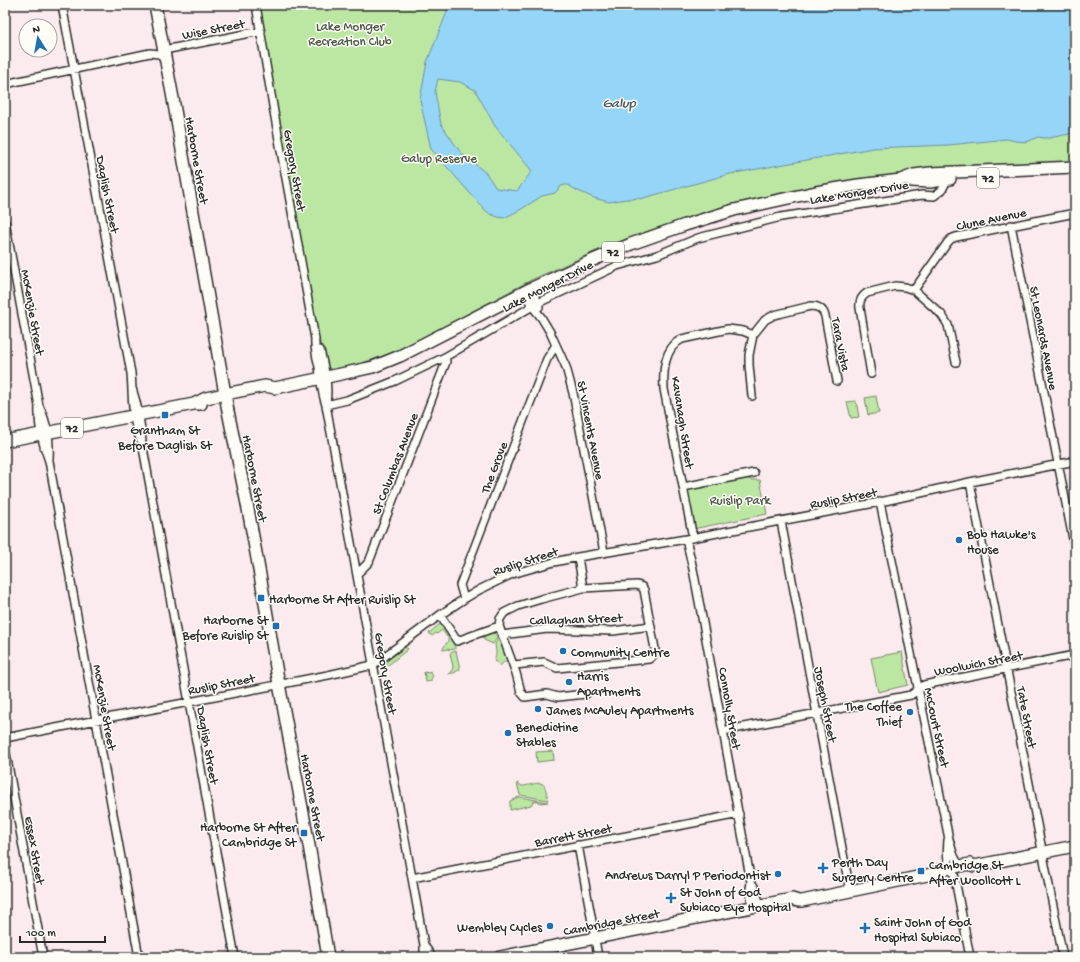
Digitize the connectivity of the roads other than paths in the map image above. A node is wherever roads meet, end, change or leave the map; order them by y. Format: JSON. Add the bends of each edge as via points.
{"nodes":[{"id":1,"x":62,"y":5,"type":"edge"},
{"id":2,"x":155,"y":5,"type":"edge"},
{"id":3,"x":161,"y":5,"type":"edge"},
{"id":4,"x":256,"y":5,"type":"edge"},
{"id":5,"x":261,"y":31,"type":"junction"},
{"id":6,"x":167,"y":53,"type":"junction"},
{"id":7,"x":74,"y":69,"type":"junction"},
{"id":8,"x":5,"y":84,"type":"edge"},
{"id":9,"x":1075,"y":167,"type":"edge"},
{"id":10,"x":1075,"y":174,"type":"edge"},
{"id":11,"x":948,"y":176,"type":"junction"},
{"id":12,"x":1075,"y":213,"type":"edge"},
{"id":13,"x":5,"y":222,"type":"edge"},
{"id":14,"x":1011,"y":225,"type":"junction"},
{"id":15,"x":528,"y":290,"type":"junction"},
{"id":16,"x":914,"y":290,"type":"junction"},
{"id":17,"x":535,"y":305,"type":"junction"},
{"id":18,"x":753,"y":335,"type":"junction"},
{"id":19,"x":556,"y":345,"type":"junction"},
{"id":20,"x":445,"y":357,"type":"junction"},
{"id":21,"x":956,"y":362,"type":"dead end"},
{"id":22,"x":871,"y":374,"type":"dead end"},
{"id":23,"x":323,"y":378,"type":"junction"},
{"id":24,"x":837,"y":381,"type":"dead end"},
{"id":25,"x":752,"y":396,"type":"dead end"},
{"id":26,"x":229,"y":397,"type":"junction"},
{"id":27,"x":326,"y":405,"type":"junction"},
{"id":28,"x":137,"y":415,"type":"junction"},
{"id":29,"x":44,"y":434,"type":"junction"},
{"id":30,"x":5,"y":441,"type":"edge"},
{"id":31,"x":1075,"y":461,"type":"edge"},
{"id":32,"x":1058,"y":465,"type":"junction"},
{"id":33,"x":754,"y":473,"type":"dead end"},
{"id":34,"x":970,"y":482,"type":"junction"},
{"id":35,"x":683,"y":487,"type":"junction"},
{"id":36,"x":880,"y":502,"type":"junction"},
{"id":37,"x":781,"y":521,"type":"junction"},
{"id":38,"x":690,"y":539,"type":"junction"},
{"id":39,"x":1075,"y":549,"type":"edge"},
{"id":40,"x":604,"y":552,"type":"junction"},
{"id":41,"x":578,"y":557,"type":"junction"},
{"id":42,"x":357,"y":574,"type":"junction"},
{"id":43,"x":583,"y":588,"type":"junction"},
{"id":44,"x":464,"y":599,"type":"junction"},
{"id":45,"x":440,"y":615,"type":"junction"},
{"id":46,"x":499,"y":626,"type":"junction"},
{"id":47,"x":651,"y":626,"type":"junction"},
{"id":48,"x":502,"y":635,"type":"junction"},
{"id":49,"x":1075,"y":655,"type":"edge"},
{"id":50,"x":373,"y":665,"type":"junction"},
{"id":51,"x":514,"y":665,"type":"junction"},
{"id":52,"x":1006,"y":669,"type":"junction"},
{"id":53,"x":282,"y":683,"type":"junction"},
{"id":54,"x":918,"y":690,"type":"junction"},
{"id":55,"x":586,"y":694,"type":"dead end"},
{"id":56,"x":189,"y":702,"type":"junction"},
{"id":57,"x":816,"y":713,"type":"junction"},
{"id":58,"x":96,"y":720,"type":"junction"},
{"id":59,"x":723,"y":731,"type":"junction"},
{"id":60,"x":5,"y":738,"type":"edge"},
{"id":61,"x":5,"y":748,"type":"edge"},
{"id":62,"x":739,"y":814,"type":"junction"},
{"id":63,"x":949,"y":839,"type":"junction"},
{"id":64,"x":578,"y":846,"type":"junction"},
{"id":65,"x":1075,"y":846,"type":"edge"},
{"id":66,"x":1043,"y":853,"type":"junction"},
{"id":67,"x":955,"y":869,"type":"junction"},
{"id":68,"x":412,"y":878,"type":"junction"},
{"id":69,"x":850,"y":891,"type":"junction"},
{"id":70,"x":798,"y":901,"type":"junction"},
{"id":71,"x":756,"y":906,"type":"junction"},
{"id":72,"x":596,"y":942,"type":"junction"},
{"id":73,"x":424,"y":945,"type":"junction"},
{"id":74,"x":44,"y":957,"type":"edge"},
{"id":75,"x":140,"y":957,"type":"edge"},
{"id":76,"x":235,"y":957,"type":"edge"},
{"id":77,"x":328,"y":957,"type":"edge"},
{"id":78,"x":334,"y":957,"type":"edge"},
{"id":79,"x":424,"y":957,"type":"edge"},
{"id":80,"x":431,"y":957,"type":"edge"},
{"id":81,"x":500,"y":957,"type":"edge"},
{"id":82,"x":531,"y":957,"type":"edge"},
{"id":83,"x":598,"y":957,"type":"edge"},
{"id":84,"x":970,"y":957,"type":"edge"},
{"id":85,"x":1063,"y":957,"type":"edge"}],
"edges":[{"from":1,"to":7,"type":"street","name":"Daglish Street"},
{"from":2,"to":6,"type":"main road","name":"Harborne Street"},
{"from":3,"to":6,"type":"main road","name":"Harborne Street"},
{"from":4,"to":5,"type":"street","name":"Gregory Street"},
{"from":5,"to":6,"type":"street","name":"Wise Street"},
{"from":5,"to":23,"type":"street","name":"Gregory Street"},
{"from":6,"to":7,"type":"street","via":[[150,53]]},
{"from":6,"to":26,"type":"main road","name":"Harborne Street","via":[[201,228]]},
{"from":7,"to":8,"type":"street"},
{"from":7,"to":28,"type":"street","name":"Daglish Street"},
{"from":9,"to":11,"type":"main road","name":"Lake Monger Drive","number":"72"},
{"from":10,"to":11,"type":"main road","name":"Lake Monger Drive","number":"72"},
{"from":11,"to":15,"type":"main road","name":"Lake Monger Drive","number":"72","via":[[930,173],[914,175],[901,180],[816,192],[734,210],[631,244]]},
{"from":11,"to":17,"type":"street","name":"Lake Monger Drive","via":[[942,190],[934,196],[922,195],[781,217],[698,238],[657,255],[617,266]]},
{"from":12,"to":14,"type":"street","name":"Clune Avenue"},
{"from":13,"to":29,"type":"street","name":"McKenzie Street","via":[[39,406],[38,419]]},
{"from":14,"to":16,"type":"street","name":"Clune Avenue","via":[[951,239]]},
{"from":14,"to":32,"type":"street","name":"St Leonards Avenue"},
{"from":15,"to":17,"type":"street","name":"St Vincents Avenue"},
{"from":15,"to":23,"type":"main road","name":"Lake Monger Drive","number":"72","via":[[400,356],[373,367]]},
{"from":16,"to":21,"type":"street","via":[[941,314],[948,325]]},
{"from":16,"to":22,"type":"street","via":[[895,286],[872,291],[861,298],[860,308]]},
{"from":17,"to":19,"type":"street","name":"St Vincents Avenue"},
{"from":17,"to":20,"type":"street","name":"Lake Monger Drive"},
{"from":18,"to":24,"type":"street","name":"Tara Vista","via":[[765,320],[774,315],[811,306],[822,310]]},
{"from":18,"to":25,"type":"street","name":"Tara Vista","via":[[749,355]]},
{"from":18,"to":35,"type":"street","name":"Kavanagh Street","via":[[738,330],[722,329],[682,339],[670,350],[664,374],[664,389]]},
{"from":19,"to":40,"type":"street","name":"St Vincents Avenue","via":[[566,367],[573,393]]},
{"from":19,"to":44,"type":"street","name":"The Grove","via":[[547,359],[460,585]]},
{"from":20,"to":27,"type":"street","name":"Lake Monger Drive","via":[[396,381],[347,400]]},
{"from":20,"to":42,"type":"street","name":"St Columbas Avenue","via":[[446,362],[369,562]]},
{"from":23,"to":26,"type":"main road","number":"72","via":[[275,388],[264,386]]},
{"from":23,"to":27,"type":"street","name":"Gregory Street","via":[[322,393]]},
{"from":26,"to":28,"type":"main road","number":"72","via":[[206,398],[194,404]]},
{"from":26,"to":53,"type":"main road","name":"Harborne Street"},
{"from":27,"to":42,"type":"street","name":"Gregory Street"},
{"from":28,"to":29,"type":"main road","number":"72"},
{"from":28,"to":56,"type":"street","name":"Daglish Street","via":[[137,431],[142,442]]},
{"from":29,"to":30,"type":"main road","number":"72"},
{"from":29,"to":58,"type":"street","name":"McKenzie Street","via":[[44,449],[49,460]]},
{"from":31,"to":32,"type":"street","name":"Ruslip Street"},
{"from":32,"to":34,"type":"street","name":"Ruslip Street"},
{"from":32,"to":39,"type":"street","name":"St Leonards Avenue"},
{"from":33,"to":35,"type":"street"},
{"from":34,"to":36,"type":"street","name":"Ruslip Street"},
{"from":34,"to":52,"type":"street","name":"Tate Street"},
{"from":35,"to":38,"type":"street","name":"Kavanagh Street"},
{"from":36,"to":37,"type":"street","name":"Ruslip Street"},
{"from":36,"to":54,"type":"street","name":"McCourt Street"},
{"from":37,"to":38,"type":"street","name":"Ruslip Street"},
{"from":37,"to":57,"type":"street","name":"Joseph Street"},
{"from":38,"to":40,"type":"street","name":"Ruslip Street"},
{"from":38,"to":59,"type":"street","name":"Connolly Street","via":[[693,569]]},
{"from":40,"to":41,"type":"street","name":"Ruslip Street"},
{"from":41,"to":43,"type":"street"},
{"from":41,"to":44,"type":"street","name":"Ruslip Street","via":[[512,574]]},
{"from":42,"to":50,"type":"street","name":"Gregory Street"},
{"from":43,"to":46,"type":"street","via":[[518,606],[503,615]]},
{"from":43,"to":47,"type":"street","via":[[637,585],[642,587]]},
{"from":44,"to":45,"type":"street","name":"Ruslip Street"},
{"from":45,"to":46,"type":"street","via":[[457,641]]},
{"from":45,"to":50,"type":"street","name":"Ruslip Street"},
{"from":46,"to":48,"type":"street"},
{"from":47,"to":48,"type":"street","name":"Callaghan Street","via":[[613,631],[547,628]]},
{"from":47,"to":51,"type":"street","via":[[655,648],[654,655],[649,659],[557,668],[544,662]]},
{"from":48,"to":51,"type":"street"},
{"from":49,"to":52,"type":"street","name":"Woolwich Street"},
{"from":50,"to":53,"type":"street","name":"Ruslip Street"},
{"from":50,"to":68,"type":"street","name":"Gregory Street"},
{"from":51,"to":55,"type":"street","via":[[521,692],[525,697]]},
{"from":52,"to":54,"type":"street","name":"Woolwich Street","via":[[924,685]]},
{"from":52,"to":66,"type":"street","name":"Tate Street"},
{"from":53,"to":56,"type":"street","name":"Ruslip Street"},
{"from":53,"to":77,"type":"main road","name":"Harborne Street"},
{"from":53,"to":78,"type":"main road","name":"Harborne Street"},
{"from":54,"to":57,"type":"street","name":"Woolwich Street","via":[[911,695]]},
{"from":54,"to":63,"type":"street","name":"McCourt Street"},
{"from":56,"to":58,"type":"street","name":"Ruslip Street"},
{"from":56,"to":76,"type":"street","name":"Daglish Street"},
{"from":57,"to":59,"type":"street","name":"Woolwich Street"},
{"from":57,"to":69,"type":"street","name":"Joseph Street"},
{"from":58,"to":60,"type":"street","name":"Ruslip Street"},
{"from":58,"to":75,"type":"street","name":"McKenzie Street"},
{"from":59,"to":62,"type":"street","name":"Connolly Street"},
{"from":61,"to":74,"type":"street","name":"Essex Street"},
{"from":62,"to":64,"type":"street","name":"Barrett Street"},
{"from":62,"to":71,"type":"street","name":"Connolly Street","via":[[751,882],[750,889]]},
{"from":63,"to":67,"type":"street","name":"McCourt Street"},
{"from":63,"to":67,"type":"street","name":"McCourt Street","via":[[947,850]]},
{"from":64,"to":68,"type":"street","name":"Barrett Street"},
{"from":64,"to":72,"type":"street"},
{"from":65,"to":66,"type":"main road","name":"Cambridge Street"},
{"from":66,"to":67,"type":"main road","name":"Cambridge Street","via":[[974,866],[971,870]]},
{"from":66,"to":85,"type":"street","name":"Tate Street"},
{"from":67,"to":69,"type":"main road","name":"Cambridge Street","via":[[940,876],[932,874]]},
{"from":67,"to":84,"type":"street","name":"McCourt Street"},
{"from":68,"to":73,"type":"street","name":"Gregory Street"},
{"from":69,"to":70,"type":"main road","name":"Cambridge Street"},
{"from":70,"to":71,"type":"main road","name":"Cambridge Street","via":[[792,899]]},
{"from":70,"to":72,"type":"main road","name":"Cambridge Street","via":[[793,905]]},
{"from":71,"to":72,"type":"main road","name":"Cambridge Street"},
{"from":72,"to":81,"type":"main road","name":"Cambridge Street"},
{"from":72,"to":82,"type":"main road","name":"Cambridge Street"},
{"from":72,"to":83,"type":"street"},
{"from":73,"to":79,"type":"street","name":"Gregory Street"},
{"from":73,"to":80,"type":"street","name":"Gregory Street"}]}
